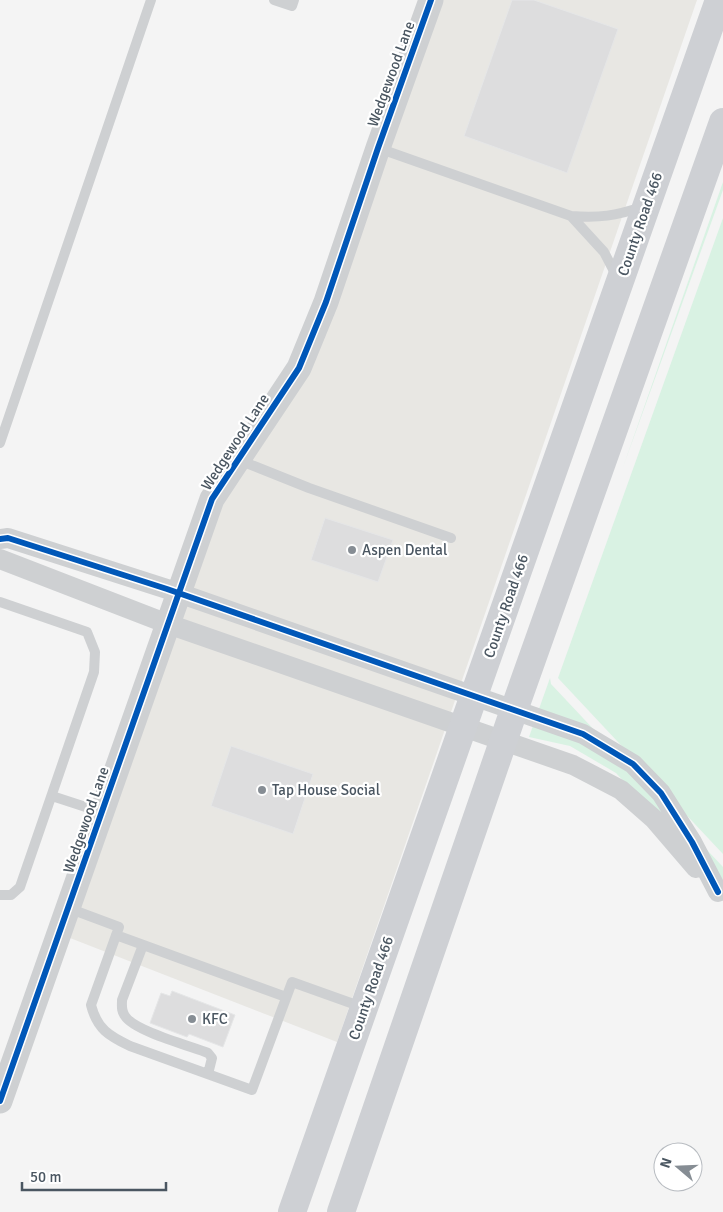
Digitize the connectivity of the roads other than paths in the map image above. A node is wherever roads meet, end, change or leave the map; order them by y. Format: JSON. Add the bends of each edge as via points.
{"nodes":[{"id":1,"x":151,"y":0,"type":"edge"},
{"id":2,"x":274,"y":0,"type":"edge"},
{"id":3,"x":294,"y":0,"type":"edge"},
{"id":4,"x":431,"y":0,"type":"edge"},
{"id":5,"x":719,"y":0,"type":"edge"},
{"id":6,"x":723,"y":122,"type":"edge"},
{"id":7,"x":378,"y":148,"type":"junction"},
{"id":8,"x":647,"y":205,"type":"junction"},
{"id":9,"x":571,"y":216,"type":"junction"},
{"id":10,"x":620,"y":282,"type":"junction"},
{"id":11,"x":0,"y":443,"type":"edge"},
{"id":12,"x":238,"y":460,"type":"junction"},
{"id":13,"x":0,"y":538,"type":"edge"},
{"id":14,"x":451,"y":538,"type":"dead end"},
{"id":15,"x":0,"y":559,"type":"edge"},
{"id":16,"x":178,"y":594,"type":"junction"},
{"id":17,"x":0,"y":602,"type":"edge"},
{"id":18,"x":168,"y":624,"type":"junction"},
{"id":19,"x":474,"y":695,"type":"junction"},
{"id":20,"x":514,"y":710,"type":"junction"},
{"id":21,"x":463,"y":727,"type":"junction"},
{"id":22,"x":503,"y":741,"type":"junction"},
{"id":23,"x":52,"y":796,"type":"junction"},
{"id":24,"x":102,"y":812,"type":"junction"},
{"id":25,"x":0,"y":895,"type":"edge"},
{"id":26,"x":720,"y":895,"type":"edge"},
{"id":27,"x":68,"y":908,"type":"junction"},
{"id":28,"x":116,"y":935,"type":"junction"},
{"id":29,"x":143,"y":945,"type":"junction"},
{"id":30,"x":286,"y":997,"type":"junction"},
{"id":31,"x":364,"y":1007,"type":"junction"},
{"id":32,"x":208,"y":1074,"type":"junction"},
{"id":33,"x":0,"y":1101,"type":"edge"},
{"id":34,"x":292,"y":1212,"type":"edge"},
{"id":35,"x":341,"y":1212,"type":"edge"}],
"edges":[{"from":1,"to":11,"type":"lane"},
{"from":2,"to":3,"type":"lane","via":[[292,6]]},
{"from":4,"to":7,"type":"street","name":"Wedgewood Lane"},
{"from":5,"to":8,"type":"main road","name":"County Road 466"},
{"from":6,"to":20,"type":"main road"},
{"from":7,"to":9,"type":"lane"},
{"from":7,"to":12,"type":"street","name":"Wedgewood Lane","via":[[326,302],[299,368]]},
{"from":8,"to":9,"type":"lane","via":[[616,215]]},
{"from":8,"to":10,"type":"main road","name":"County Road 466"},
{"from":9,"to":10,"type":"lane","via":[[604,252]]},
{"from":10,"to":19,"type":"main road","name":"County Road 466"},
{"from":12,"to":14,"type":"lane"},
{"from":12,"to":16,"type":"street","name":"Wedgewood Lane","via":[[212,499]]},
{"from":13,"to":16,"type":"street"},
{"from":15,"to":18,"type":"street"},
{"from":16,"to":18,"type":"street","name":"Wedgewood Lane"},
{"from":16,"to":19,"type":"street"},
{"from":17,"to":23,"type":"lane","via":[[87,632],[95,652],[94,672]]},
{"from":18,"to":21,"type":"street"},
{"from":18,"to":24,"type":"street","name":"Wedgewood Lane"},
{"from":19,"to":20,"type":"street"},
{"from":19,"to":21,"type":"main road","name":"County Road 466"},
{"from":20,"to":22,"type":"main road"},
{"from":20,"to":26,"type":"street","via":[[583,734],[633,764],[661,793]]},
{"from":21,"to":22,"type":"street"},
{"from":21,"to":31,"type":"main road","name":"County Road 466"},
{"from":22,"to":26,"type":"street","via":[[572,765],[621,790],[654,819]]},
{"from":22,"to":35,"type":"main road"},
{"from":23,"to":24,"type":"lane"},
{"from":23,"to":25,"type":"lane","via":[[20,887],[11,896]]},
{"from":24,"to":27,"type":"street","name":"Wedgewood Lane"},
{"from":27,"to":28,"type":"lane","via":[[119,927]]},
{"from":27,"to":33,"type":"street","name":"Wedgewood Lane"},
{"from":28,"to":29,"type":"lane"},
{"from":28,"to":32,"type":"lane","via":[[91,1005],[101,1028],[130,1046]]},
{"from":29,"to":30,"type":"lane"},
{"from":29,"to":32,"type":"lane","via":[[122,1000],[122,1010],[126,1017],[142,1028],[208,1053],[212,1058]]},
{"from":30,"to":31,"type":"lane","via":[[292,982]]},
{"from":30,"to":32,"type":"lane","via":[[252,1090]]},
{"from":31,"to":34,"type":"main road","name":"County Road 466"}]}
